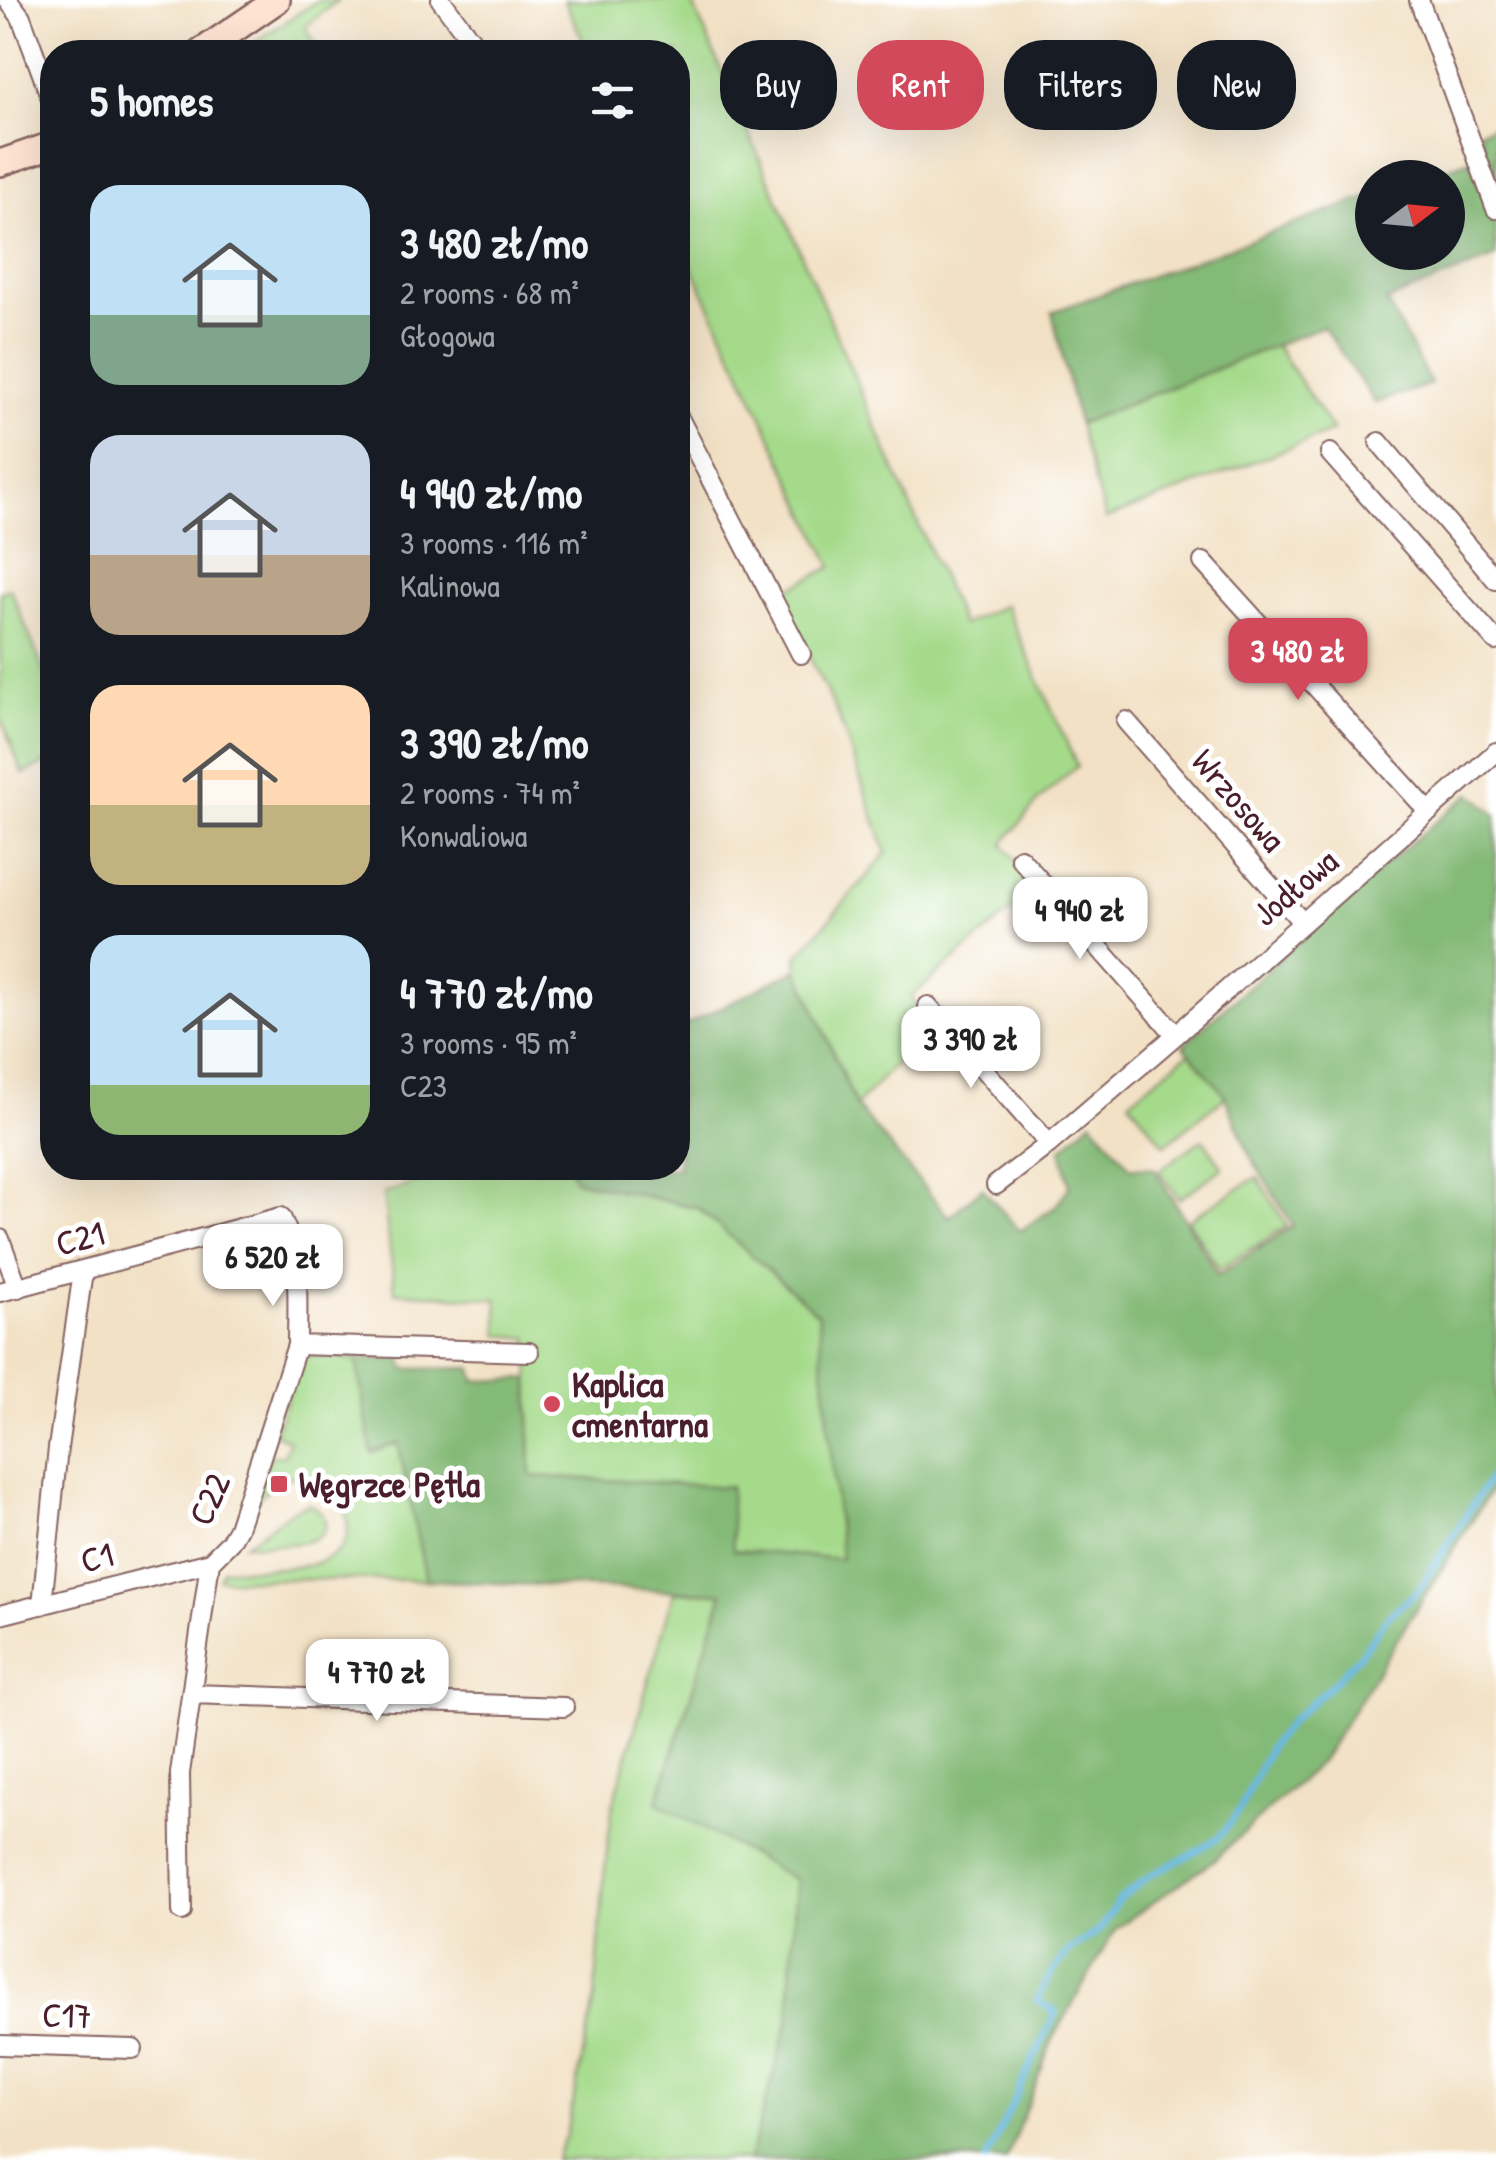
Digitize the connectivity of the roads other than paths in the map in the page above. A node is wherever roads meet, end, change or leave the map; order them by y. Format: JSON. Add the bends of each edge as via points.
{"nodes":[{"id":1,"x":8,"y":0,"type":"edge"},
{"id":2,"x":277,"y":0,"type":"edge"},
{"id":3,"x":440,"y":0,"type":"edge"},
{"id":4,"x":1419,"y":0,"type":"edge"},
{"id":5,"x":219,"y":40,"type":"edge"},
{"id":6,"x":471,"y":40,"type":"edge"},
{"id":7,"x":40,"y":69,"type":"edge"},
{"id":8,"x":40,"y":149,"type":"edge"},
{"id":9,"x":0,"y":163,"type":"edge"},
{"id":10,"x":1496,"y":209,"type":"edge"},
{"id":11,"x":690,"y":439,"type":"edge"},
{"id":12,"x":1379,"y":442,"type":"dead end"},
{"id":13,"x":1330,"y":453,"type":"dead end"},
{"id":14,"x":1203,"y":562,"type":"dead end"},
{"id":15,"x":1496,"y":580,"type":"edge"},
{"id":16,"x":1496,"y":641,"type":"edge"},
{"id":17,"x":801,"y":654,"type":"dead end"},
{"id":18,"x":1126,"y":721,"type":"dead end"},
{"id":19,"x":1496,"y":752,"type":"edge"},
{"id":20,"x":1429,"y":812,"type":"junction"},
{"id":21,"x":1020,"y":858,"type":"dead end"},
{"id":22,"x":1302,"y":922,"type":"junction"},
{"id":23,"x":928,"y":1006,"type":"dead end"},
{"id":24,"x":1176,"y":1035,"type":"junction"},
{"id":25,"x":1049,"y":1144,"type":"junction"},
{"id":26,"x":996,"y":1185,"type":"dead end"},
{"id":27,"x":0,"y":1239,"type":"edge"},
{"id":28,"x":84,"y":1270,"type":"junction"},
{"id":29,"x":9,"y":1290,"type":"edge"},
{"id":30,"x":297,"y":1345,"type":"junction"},
{"id":31,"x":529,"y":1352,"type":"dead end"},
{"id":32,"x":210,"y":1562,"type":"junction"},
{"id":33,"x":42,"y":1605,"type":"junction"},
{"id":34,"x":0,"y":1615,"type":"edge"},
{"id":35,"x":192,"y":1694,"type":"junction"},
{"id":36,"x":564,"y":1707,"type":"dead end"},
{"id":37,"x":182,"y":1911,"type":"dead end"},
{"id":38,"x":0,"y":2045,"type":"edge"},
{"id":39,"x":133,"y":2050,"type":"dead end"}],
"edges":[{"from":1,"to":7,"type":"street"},
{"from":2,"to":5,"type":"main road"},
{"from":3,"to":6,"type":"street"},
{"from":4,"to":10,"type":"street"},
{"from":8,"to":9,"type":"main road"},
{"from":11,"to":17,"type":"street"},
{"from":12,"to":15,"type":"street"},
{"from":13,"to":16,"type":"street"},
{"from":14,"to":20,"type":"street"},
{"from":18,"to":22,"type":"street","name":"Wrzosowa"},
{"from":19,"to":20,"type":"street","name":"Jodłowa"},
{"from":20,"to":22,"type":"street","name":"Jodłowa"},
{"from":21,"to":24,"type":"street"},
{"from":22,"to":24,"type":"street","name":"Jodłowa"},
{"from":23,"to":25,"type":"street"},
{"from":24,"to":25,"type":"street","name":"Jodłowa"},
{"from":25,"to":26,"type":"street","name":"Jodłowa"},
{"from":27,"to":29,"type":"street"},
{"from":28,"to":29,"type":"street","name":"C21"},
{"from":28,"to":30,"type":"street","name":"C21","via":[[281,1217],[296,1258]]},
{"from":28,"to":33,"type":"street"},
{"from":30,"to":31,"type":"street"},
{"from":30,"to":32,"type":"street","name":"C22","via":[[238,1528]]},
{"from":32,"to":33,"type":"street","name":"C1"},
{"from":32,"to":35,"type":"street","name":"C22"},
{"from":33,"to":34,"type":"street","name":"C1"},
{"from":35,"to":36,"type":"street"},
{"from":35,"to":37,"type":"street","name":"C22","via":[[180,1774]]},
{"from":38,"to":39,"type":"street","name":"C17"}]}
